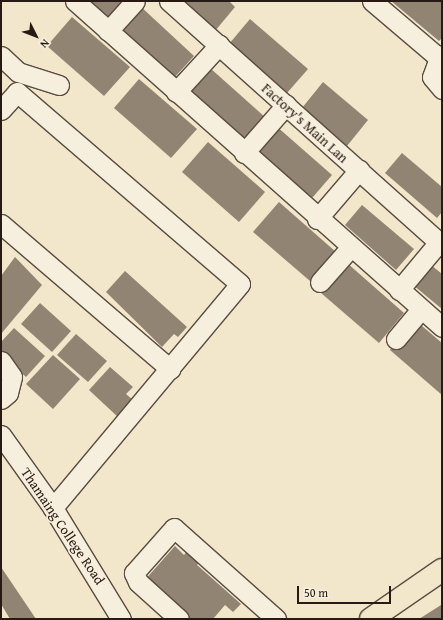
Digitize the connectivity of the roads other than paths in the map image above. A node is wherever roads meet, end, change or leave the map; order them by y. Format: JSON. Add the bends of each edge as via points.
{"nodes":[{"id":1,"x":75,"y":1,"type":"edge"},
{"id":2,"x":135,"y":1,"type":"edge"},
{"id":3,"x":169,"y":1,"type":"edge"},
{"id":4,"x":372,"y":1,"type":"edge"},
{"id":5,"x":108,"y":31,"type":"junction"},
{"id":6,"x":219,"y":45,"type":"junction"},
{"id":7,"x":1,"y":56,"type":"edge"},
{"id":8,"x":440,"y":56,"type":"edge"},
{"id":9,"x":59,"y":85,"type":"dead end"},
{"id":10,"x":442,"y":89,"type":"edge"},
{"id":11,"x":176,"y":92,"type":"junction"},
{"id":12,"x":286,"y":105,"type":"junction"},
{"id":13,"x":1,"y":110,"type":"edge"},
{"id":14,"x":244,"y":153,"type":"junction"},
{"id":15,"x":359,"y":170,"type":"junction"},
{"id":16,"x":317,"y":219,"type":"junction"},
{"id":17,"x":1,"y":224,"type":"edge"},
{"id":18,"x":440,"y":243,"type":"edge"},
{"id":19,"x":350,"y":248,"type":"junction"},
{"id":20,"x":320,"y":282,"type":"dead end"},
{"id":21,"x":398,"y":290,"type":"junction"},
{"id":22,"x":421,"y":309,"type":"junction"},
{"id":23,"x":442,"y":327,"type":"edge"},
{"id":24,"x":396,"y":339,"type":"dead end"},
{"id":25,"x":1,"y":361,"type":"edge"},
{"id":26,"x":170,"y":369,"type":"junction"},
{"id":27,"x":1,"y":399,"type":"edge"},
{"id":28,"x":1,"y":435,"type":"edge"},
{"id":29,"x":53,"y":508,"type":"junction"},
{"id":30,"x":442,"y":570,"type":"edge"},
{"id":31,"x":267,"y":617,"type":"edge"},
{"id":32,"x":121,"y":619,"type":"edge"},
{"id":33,"x":178,"y":619,"type":"edge"},
{"id":34,"x":371,"y":619,"type":"edge"}],
"edges":[{"from":1,"to":5,"type":"street"},
{"from":2,"to":5,"type":"street"},
{"from":3,"to":6,"type":"street","name":"Factory's Main Lan"},
{"from":4,"to":8,"type":"street"},
{"from":5,"to":11,"type":"street"},
{"from":6,"to":11,"type":"street"},
{"from":6,"to":12,"type":"street","name":"Factory's Main Lan"},
{"from":7,"to":9,"type":"street","via":[[18,72]]},
{"from":8,"to":10,"type":"street","via":[[432,77]]},
{"from":11,"to":14,"type":"street"},
{"from":12,"to":14,"type":"street"},
{"from":12,"to":15,"type":"street","name":"Factory's Main Lan"},
{"from":13,"to":26,"type":"street","via":[[17,92],[240,284]]},
{"from":14,"to":16,"type":"street"},
{"from":15,"to":16,"type":"street"},
{"from":15,"to":18,"type":"street","name":"Factory's Main Lan"},
{"from":16,"to":19,"type":"street"},
{"from":17,"to":26,"type":"street"},
{"from":18,"to":21,"type":"street"},
{"from":19,"to":20,"type":"street"},
{"from":19,"to":21,"type":"street"},
{"from":21,"to":22,"type":"street"},
{"from":22,"to":23,"type":"street"},
{"from":22,"to":24,"type":"street"},
{"from":25,"to":27,"type":"street","via":[[12,377],[8,392]]},
{"from":26,"to":29,"type":"street"},
{"from":28,"to":29,"type":"street","name":"Thamaing College Road"},
{"from":29,"to":32,"type":"street","name":"Thamaing College Road"},
{"from":30,"to":34,"type":"main road"},
{"from":31,"to":33,"type":"street","via":[[174,528],[134,573],[138,582]]}]}
